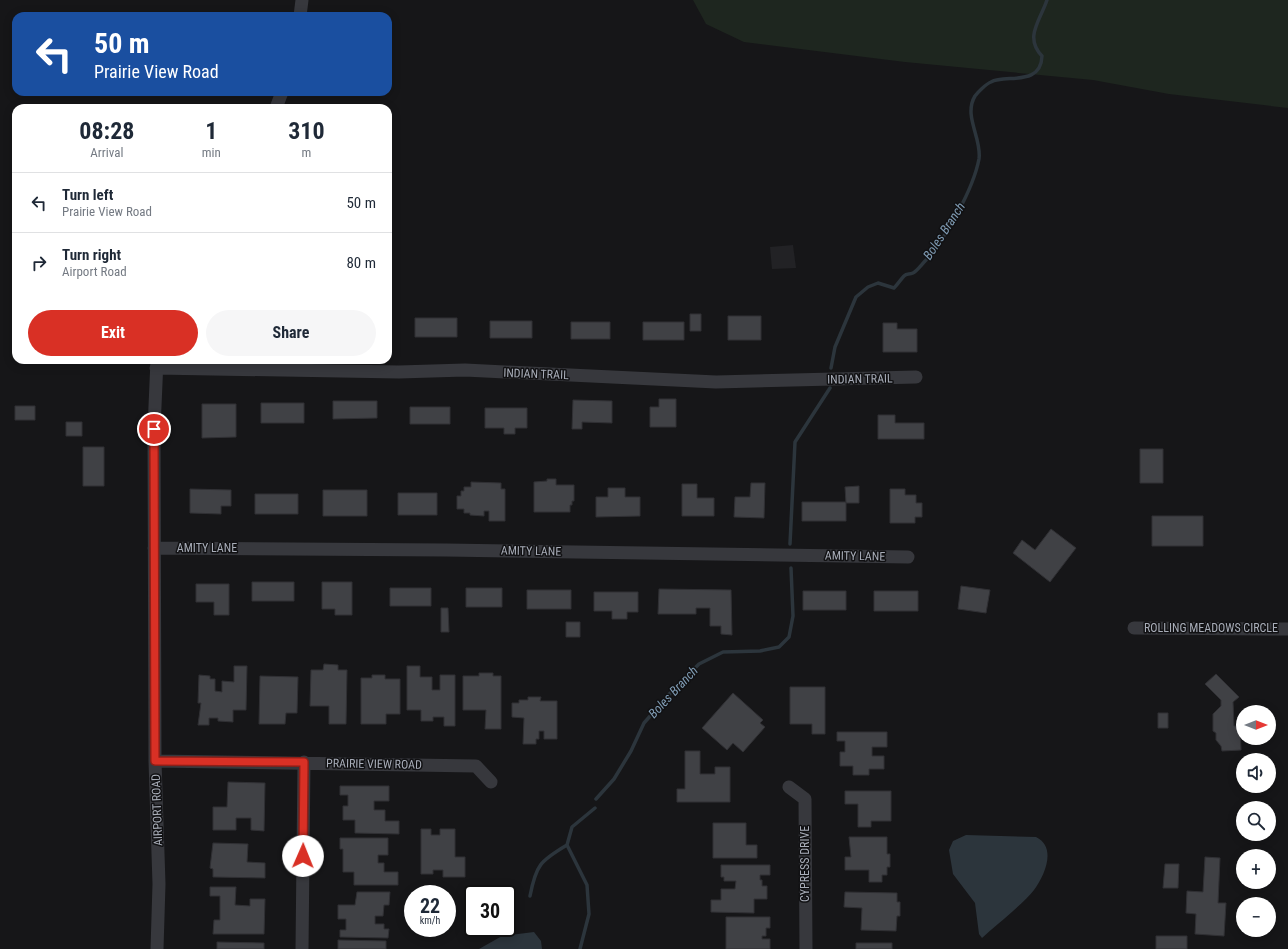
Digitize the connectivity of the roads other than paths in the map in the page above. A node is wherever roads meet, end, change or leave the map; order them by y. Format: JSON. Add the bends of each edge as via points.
{"nodes":[{"id":1,"x":302,"y":0,"type":"edge"},
{"id":2,"x":300,"y":12,"type":"edge"},
{"id":3,"x":157,"y":364,"type":"edge"},
{"id":4,"x":916,"y":377,"type":"dead end"},
{"id":5,"x":154,"y":548,"type":"junction"},
{"id":6,"x":908,"y":557,"type":"dead end"},
{"id":7,"x":1134,"y":628,"type":"dead end"},
{"id":8,"x":1288,"y":629,"type":"edge"},
{"id":9,"x":155,"y":761,"type":"junction"},
{"id":10,"x":304,"y":762,"type":"junction"},
{"id":11,"x":491,"y":782,"type":"dead end"},
{"id":12,"x":789,"y":787,"type":"dead end"},
{"id":13,"x":157,"y":949,"type":"edge"},
{"id":14,"x":302,"y":949,"type":"edge"},
{"id":15,"x":806,"y":949,"type":"edge"}],
"edges":[{"from":1,"to":2,"type":"street"},
{"from":3,"to":4,"type":"street","name":"INDIAN TRAIL","via":[[399,372],[465,370],[716,382]]},
{"from":3,"to":5,"type":"street","name":"AIRPORT ROAD"},
{"from":5,"to":6,"type":"street","name":"AMITY LANE"},
{"from":5,"to":9,"type":"street","name":"AIRPORT ROAD"},
{"from":7,"to":8,"type":"street","name":"ROLLING MEADOWS CIRCLE"},
{"from":9,"to":10,"type":"street","name":"PRAIRIE VIEW ROAD"},
{"from":9,"to":13,"type":"street","name":"AIRPORT ROAD","via":[[159,884]]},
{"from":10,"to":11,"type":"street","name":"PRAIRIE VIEW ROAD","via":[[476,766]]},
{"from":10,"to":14,"type":"street"},
{"from":12,"to":15,"type":"street","name":"CYPRESS DRIVE","via":[[805,799]]}]}
